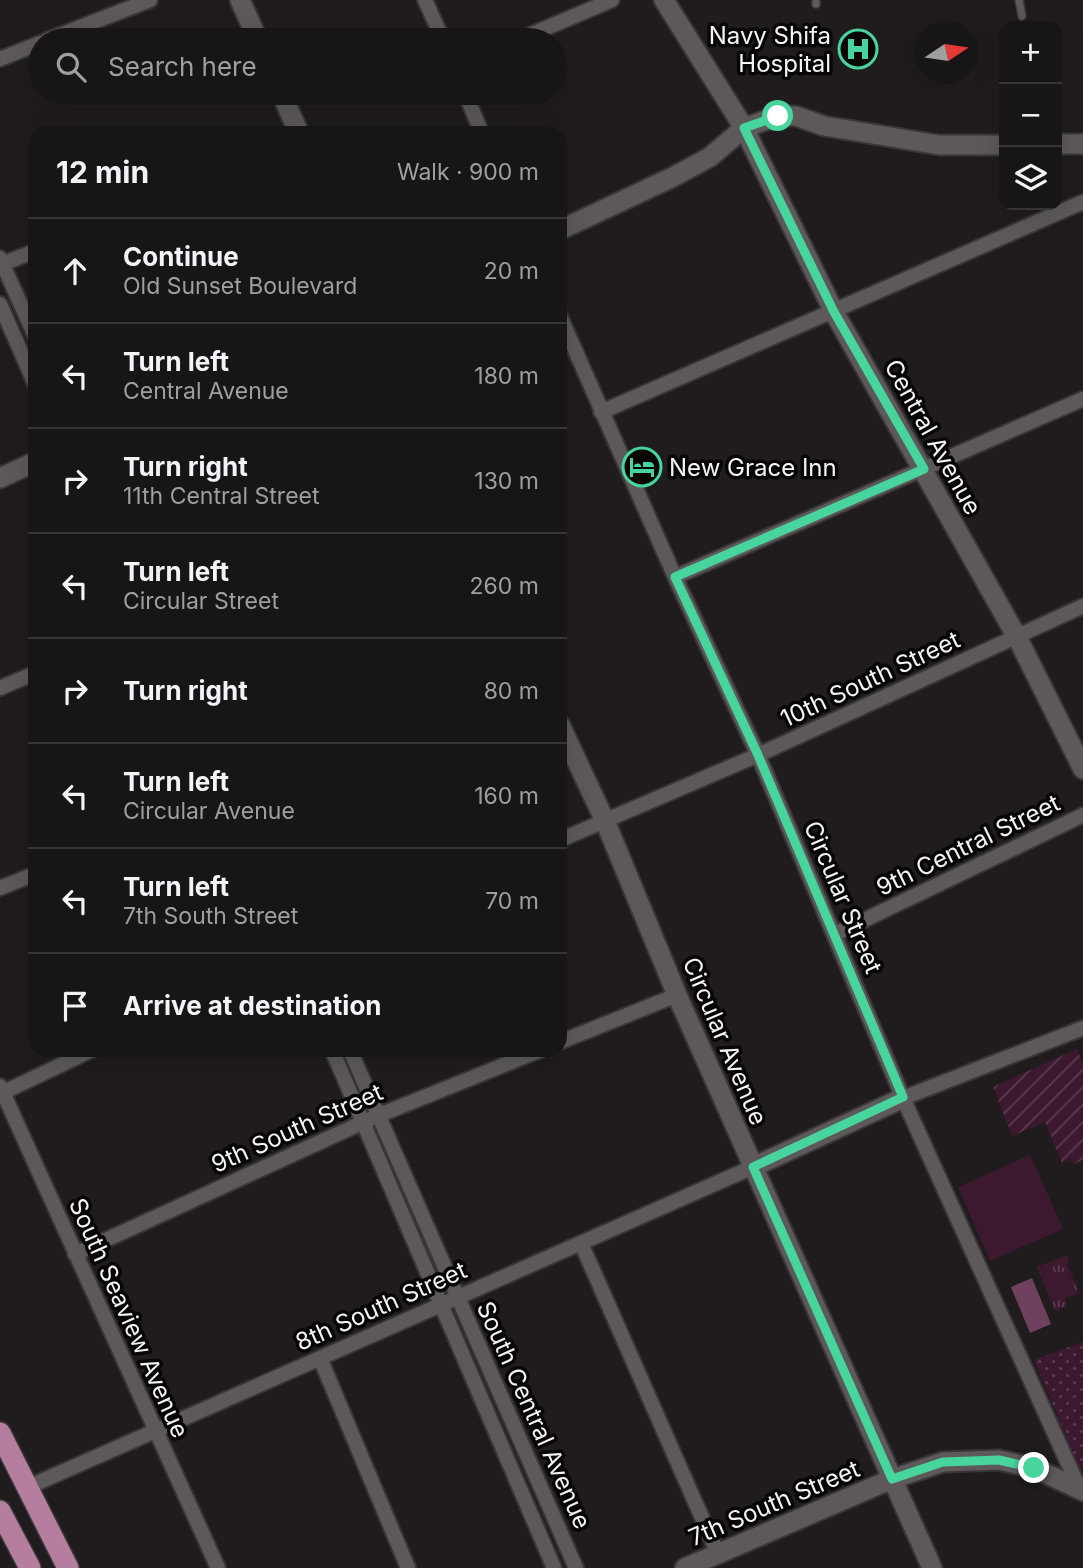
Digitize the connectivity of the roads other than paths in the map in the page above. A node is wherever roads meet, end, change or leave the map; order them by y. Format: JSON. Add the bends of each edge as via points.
{"nodes":[{"id":1,"x":150,"y":0,"type":"edge"},
{"id":2,"x":240,"y":0,"type":"edge"},
{"id":3,"x":425,"y":0,"type":"edge"},
{"id":4,"x":612,"y":0,"type":"edge"},
{"id":5,"x":664,"y":0,"type":"edge"},
{"id":6,"x":1018,"y":0,"type":"edge"},
{"id":7,"x":1021,"y":16,"type":"dead end"},
{"id":8,"x":78,"y":28,"type":"edge"},
{"id":9,"x":253,"y":28,"type":"edge"},
{"id":10,"x":438,"y":28,"type":"edge"},
{"id":11,"x":546,"y":28,"type":"edge"},
{"id":12,"x":28,"y":48,"type":"edge"},
{"id":13,"x":0,"y":59,"type":"edge"},
{"id":14,"x":286,"y":105,"type":"edge"},
{"id":15,"x":471,"y":105,"type":"edge"},
{"id":16,"x":296,"y":126,"type":"edge"},
{"id":17,"x":479,"y":126,"type":"edge"},
{"id":18,"x":744,"y":128,"type":"junction"},
{"id":19,"x":1062,"y":144,"type":"edge"},
{"id":20,"x":1083,"y":144,"type":"edge"},
{"id":21,"x":999,"y":145,"type":"edge"},
{"id":22,"x":1083,"y":202,"type":"edge"},
{"id":23,"x":567,"y":227,"type":"edge"},
{"id":24,"x":28,"y":253,"type":"edge"},
{"id":25,"x":1,"y":262,"type":"edge"},
{"id":26,"x":0,"y":304,"type":"edge"},
{"id":27,"x":834,"y":312,"type":"junction"},
{"id":28,"x":28,"y":321,"type":"edge"},
{"id":29,"x":567,"y":332,"type":"edge"},
{"id":30,"x":28,"y":368,"type":"edge"},
{"id":31,"x":1083,"y":399,"type":"edge"},
{"id":32,"x":601,"y":412,"type":"junction"},
{"id":33,"x":28,"y":465,"type":"edge"},
{"id":34,"x":924,"y":469,"type":"junction"},
{"id":35,"x":0,"y":478,"type":"edge"},
{"id":36,"x":675,"y":577,"type":"junction"},
{"id":37,"x":1083,"y":606,"type":"edge"},
{"id":38,"x":1017,"y":637,"type":"junction"},
{"id":39,"x":28,"y":676,"type":"edge"},
{"id":40,"x":0,"y":688,"type":"edge"},
{"id":41,"x":567,"y":740,"type":"edge"},
{"id":42,"x":758,"y":755,"type":"junction"},
{"id":43,"x":1083,"y":769,"type":"edge"},
{"id":44,"x":1083,"y":815,"type":"edge"},
{"id":45,"x":605,"y":821,"type":"junction"},
{"id":46,"x":567,"y":837,"type":"edge"},
{"id":47,"x":28,"y":877,"type":"edge"},
{"id":48,"x":0,"y":888,"type":"edge"},
{"id":49,"x":835,"y":933,"type":"junction"},
{"id":50,"x":677,"y":995,"type":"junction"},
{"id":51,"x":1083,"y":1028,"type":"edge"},
{"id":52,"x":567,"y":1039,"type":"edge"},
{"id":53,"x":76,"y":1057,"type":"edge"},
{"id":54,"x":335,"y":1057,"type":"edge"},
{"id":55,"x":352,"y":1057,"type":"edge"},
{"id":56,"x":524,"y":1057,"type":"edge"},
{"id":57,"x":1,"y":1091,"type":"edge"},
{"id":58,"x":903,"y":1097,"type":"junction"},
{"id":59,"x":371,"y":1119,"type":"junction"},
{"id":60,"x":753,"y":1167,"type":"junction"},
{"id":61,"x":581,"y":1243,"type":"junction"},
{"id":62,"x":75,"y":1254,"type":"junction"},
{"id":63,"x":457,"y":1298,"type":"junction"},
{"id":64,"x":441,"y":1305,"type":"junction"},
{"id":65,"x":320,"y":1358,"type":"junction"},
{"id":66,"x":155,"y":1432,"type":"junction"},
{"id":67,"x":0,"y":1433,"type":"edge"},
{"id":68,"x":892,"y":1479,"type":"junction"},
{"id":69,"x":28,"y":1487,"type":"junction"},
{"id":70,"x":1082,"y":1492,"type":"edge"},
{"id":71,"x":0,"y":1511,"type":"edge"},
{"id":72,"x":718,"y":1554,"type":"junction"},
{"id":73,"x":30,"y":1568,"type":"edge"},
{"id":74,"x":68,"y":1568,"type":"edge"},
{"id":75,"x":218,"y":1568,"type":"edge"},
{"id":76,"x":408,"y":1568,"type":"edge"},
{"id":77,"x":554,"y":1568,"type":"edge"},
{"id":78,"x":576,"y":1568,"type":"edge"},
{"id":79,"x":685,"y":1568,"type":"edge"},
{"id":80,"x":932,"y":1568,"type":"edge"}],
"edges":[{"from":1,"to":8,"type":"street"},
{"from":2,"to":9,"type":"street"},
{"from":3,"to":10,"type":"street"},
{"from":4,"to":11,"type":"street"},
{"from":5,"to":18,"type":"street","name":"Central Avenue"},
{"from":6,"to":7,"type":"lane"},
{"from":12,"to":13,"type":"street"},
{"from":14,"to":16,"type":"street"},
{"from":15,"to":17,"type":"street"},
{"from":18,"to":21,"type":"street","via":[[778,116],[796,116],[824,126],[939,145]]},
{"from":18,"to":23,"type":"street","via":[[697,165]]},
{"from":18,"to":27,"type":"street","name":"Central Avenue"},
{"from":19,"to":20,"type":"street"},
{"from":22,"to":27,"type":"street"},
{"from":24,"to":25,"type":"street"},
{"from":25,"to":28,"type":"street"},
{"from":26,"to":30,"type":"street"},
{"from":27,"to":32,"type":"street"},
{"from":27,"to":34,"type":"street","name":"Central Avenue"},
{"from":29,"to":32,"type":"street","name":"Circular Street"},
{"from":31,"to":34,"type":"street"},
{"from":32,"to":36,"type":"street","name":"Circular Street"},
{"from":33,"to":35,"type":"street"},
{"from":34,"to":36,"type":"street"},
{"from":34,"to":38,"type":"street","name":"Central Avenue"},
{"from":36,"to":42,"type":"street","name":"Circular Street"},
{"from":37,"to":38,"type":"street","name":"10th South Street"},
{"from":38,"to":42,"type":"street","name":"10th South Street"},
{"from":38,"to":43,"type":"street","name":"Central Avenue"},
{"from":39,"to":40,"type":"street"},
{"from":41,"to":45,"type":"street","name":"Circular Avenue"},
{"from":42,"to":45,"type":"street","name":"10th South Street"},
{"from":42,"to":49,"type":"street","name":"Circular Street"},
{"from":44,"to":49,"type":"street","name":"9th Central Street"},
{"from":45,"to":46,"type":"street","name":"10th South Street"},
{"from":45,"to":50,"type":"street","name":"Circular Avenue"},
{"from":47,"to":48,"type":"street"},
{"from":49,"to":58,"type":"street","name":"Circular Street"},
{"from":50,"to":52,"type":"street"},
{"from":50,"to":60,"type":"street","name":"Circular Avenue"},
{"from":51,"to":58,"type":"street"},
{"from":53,"to":57,"type":"street"},
{"from":54,"to":59,"type":"street"},
{"from":55,"to":59,"type":"street","name":"South Central Avenue"},
{"from":56,"to":59,"type":"street","name":"9th South Street"},
{"from":57,"to":62,"type":"street","name":"South Seaview Avenue"},
{"from":58,"to":60,"type":"street"},
{"from":58,"to":70,"type":"street","name":"Circular Street"},
{"from":59,"to":62,"type":"street","name":"9th South Street"},
{"from":59,"to":63,"type":"street","name":"South Central Avenue"},
{"from":59,"to":64,"type":"street"},
{"from":60,"to":61,"type":"street","name":"8th South Street"},
{"from":60,"to":68,"type":"street","name":"Circular Avenue"},
{"from":61,"to":63,"type":"street","name":"8th South Street"},
{"from":61,"to":72,"type":"street"},
{"from":62,"to":66,"type":"street","name":"South Seaview Avenue"},
{"from":63,"to":64,"type":"street","name":"8th South Street"},
{"from":63,"to":78,"type":"street","name":"South Central Avenue"},
{"from":64,"to":65,"type":"street","name":"8th South Street"},
{"from":64,"to":77,"type":"street"},
{"from":65,"to":66,"type":"street","name":"8th South Street"},
{"from":65,"to":76,"type":"street"},
{"from":66,"to":69,"type":"street","name":"8th South Street"},
{"from":66,"to":75,"type":"street","name":"South Seaview Avenue"},
{"from":67,"to":69,"type":"main road"},
{"from":68,"to":70,"type":"street","name":"7th South Street","via":[[943,1462],[999,1460],[1034,1468]]},
{"from":68,"to":72,"type":"street","name":"7th South Street"},
{"from":68,"to":80,"type":"street","name":"Circular Avenue"},
{"from":69,"to":74,"type":"main road"},
{"from":71,"to":73,"type":"main road"},
{"from":72,"to":79,"type":"street","name":"7th South Street"}]}
